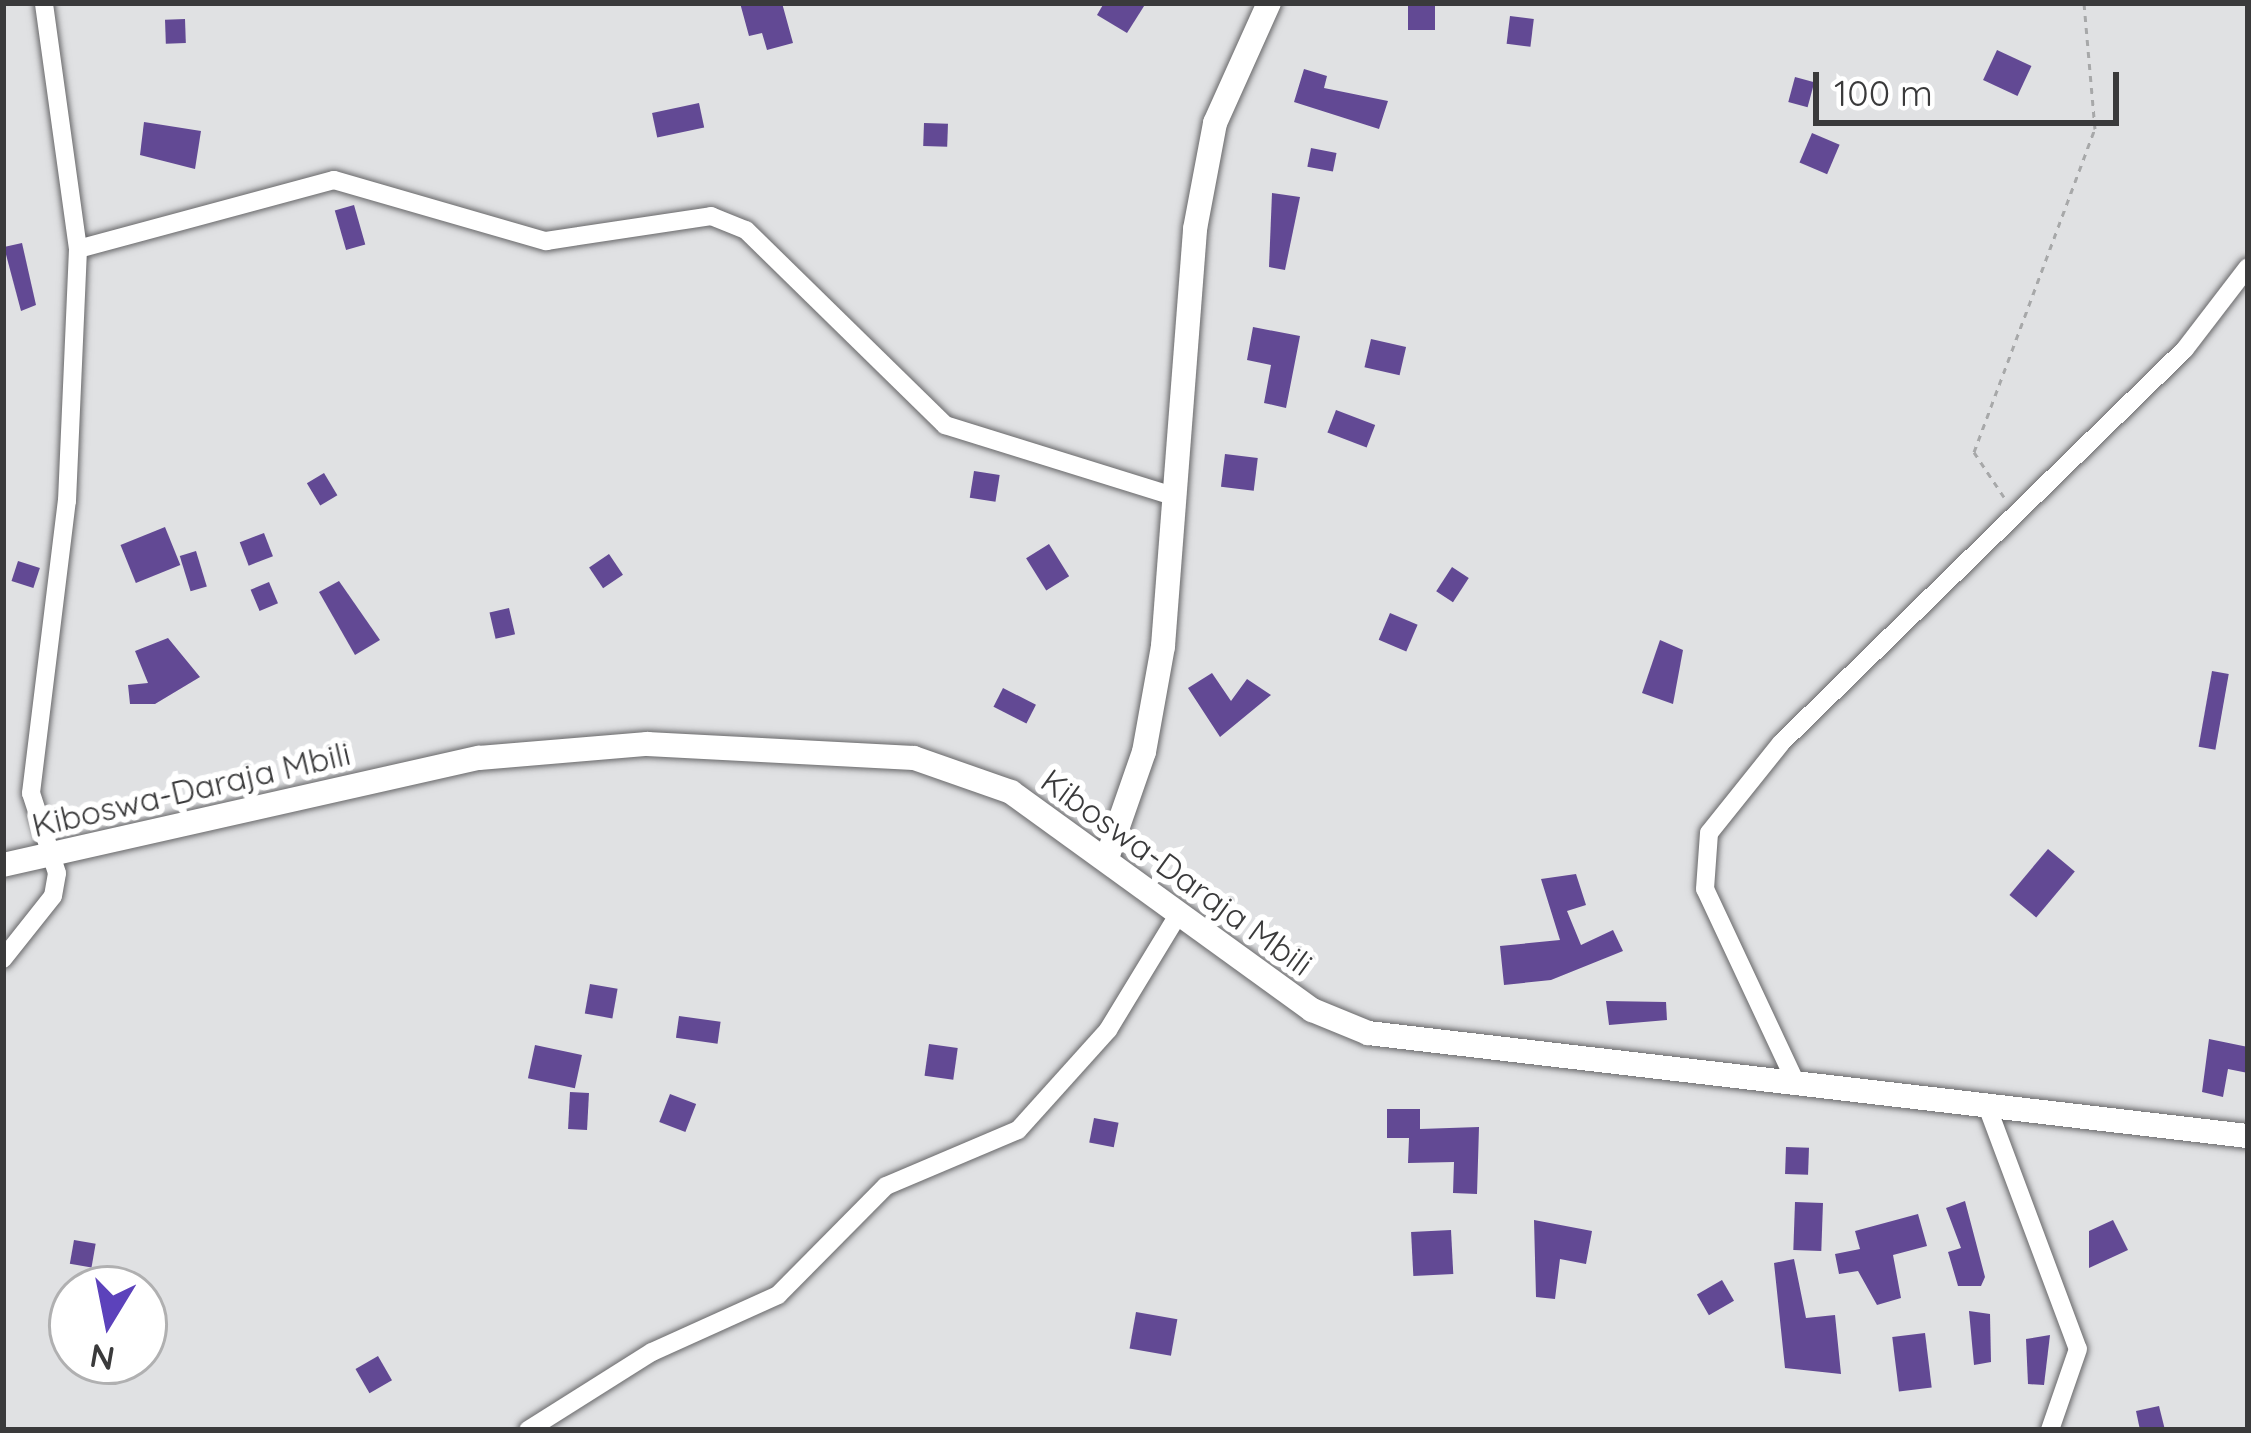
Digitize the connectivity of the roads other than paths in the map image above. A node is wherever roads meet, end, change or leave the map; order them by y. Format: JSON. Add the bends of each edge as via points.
{"nodes":[{"id":1,"x":44,"y":3,"type":"edge"},
{"id":2,"x":1269,"y":3,"type":"edge"},
{"id":3,"x":78,"y":249,"type":"junction"},
{"id":4,"x":2248,"y":267,"type":"edge"},
{"id":5,"x":1176,"y":496,"type":"junction"},
{"id":6,"x":50,"y":855,"type":"junction"},
{"id":7,"x":1107,"y":858,"type":"junction"},
{"id":8,"x":3,"y":866,"type":"edge"},
{"id":9,"x":1176,"y":917,"type":"junction"},
{"id":10,"x":3,"y":959,"type":"edge"},
{"id":11,"x":1796,"y":1083,"type":"junction"},
{"id":12,"x":1988,"y":1106,"type":"junction"},
{"id":13,"x":2248,"y":1136,"type":"edge"},
{"id":14,"x":528,"y":1430,"type":"edge"},
{"id":15,"x":2050,"y":1430,"type":"edge"}],
"edges":[{"from":1,"to":3,"type":"street"},
{"from":2,"to":5,"type":"main road","via":[[1215,123],[1195,229]]},
{"from":3,"to":5,"type":"street","via":[[334,181],[546,241],[711,216],[746,230],[945,425]]},
{"from":3,"to":6,"type":"street","via":[[67,501],[31,793]]},
{"from":4,"to":11,"type":"street","via":[[2171,362],[1781,743],[1709,833],[1705,889]]},
{"from":5,"to":7,"type":"main road","via":[[1144,752]]},
{"from":6,"to":7,"type":"main road","name":"Kiboswa-Daraja Mbili","via":[[479,758],[646,745],[914,758],[1011,792]]},
{"from":6,"to":8,"type":"main road","name":"Kiboswa-Daraja Mbili"},
{"from":6,"to":10,"type":"street","via":[[53,896]]},
{"from":7,"to":9,"type":"main road","name":"Kiboswa-Daraja Mbili"},
{"from":9,"to":11,"type":"main road","name":"Kiboswa-Daraja Mbili","via":[[1312,1010],[1368,1033]]},
{"from":9,"to":14,"type":"street","via":[[1108,1030],[1018,1130],[886,1186],[778,1295],[652,1352]]},
{"from":11,"to":12,"type":"main road","name":"Kiboswa-Daraja Mbili"},
{"from":12,"to":13,"type":"main road","name":"Kiboswa-Daraja Mbili"},
{"from":12,"to":15,"type":"street","via":[[2078,1349]]}]}
